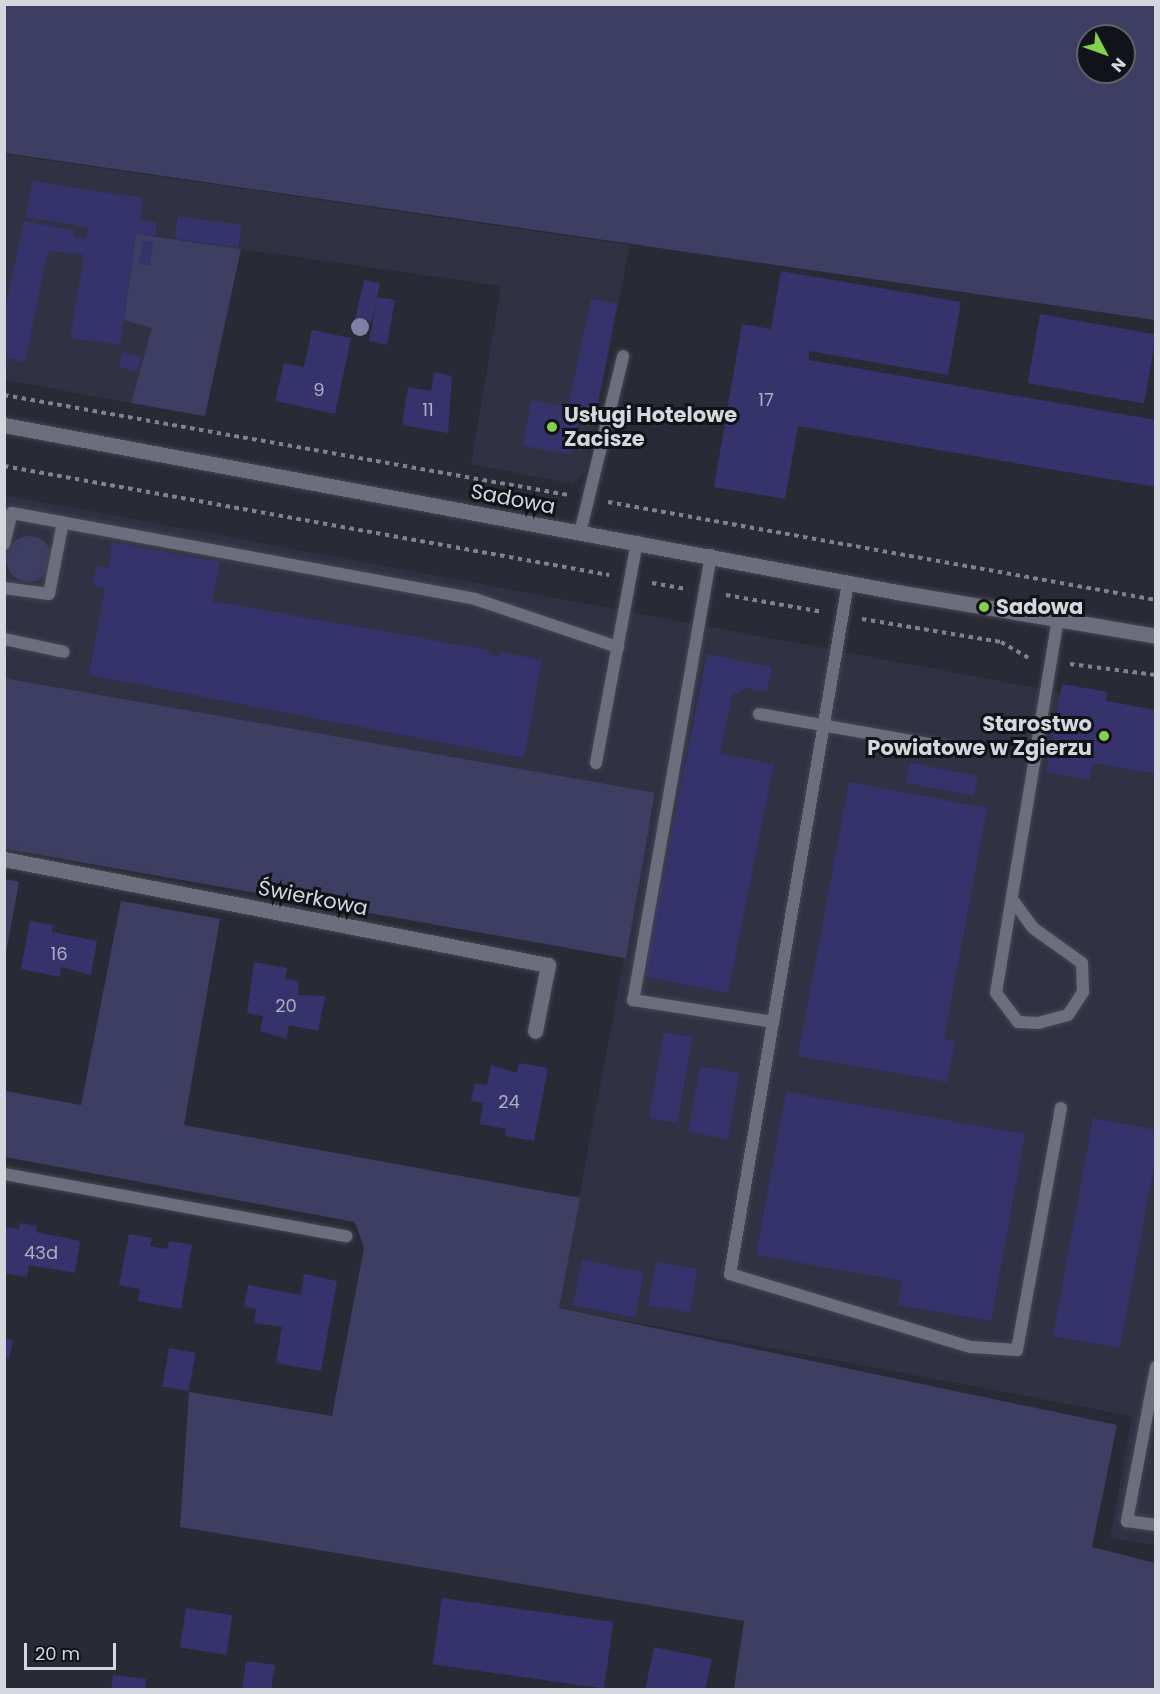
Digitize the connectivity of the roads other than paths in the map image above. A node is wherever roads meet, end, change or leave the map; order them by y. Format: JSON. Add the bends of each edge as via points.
{"nodes":[{"id":1,"x":623,"y":356,"type":"dead end"},
{"id":2,"x":4,"y":424,"type":"edge"},
{"id":3,"x":63,"y":522,"type":"junction"},
{"id":4,"x":580,"y":533,"type":"junction"},
{"id":5,"x":637,"y":542,"type":"junction"},
{"id":6,"x":4,"y":544,"type":"edge"},
{"id":7,"x":711,"y":555,"type":"junction"},
{"id":8,"x":848,"y":583,"type":"junction"},
{"id":9,"x":4,"y":588,"type":"edge"},
{"id":10,"x":1058,"y":617,"type":"junction"},
{"id":11,"x":1155,"y":636,"type":"edge"},
{"id":12,"x":4,"y":639,"type":"edge"},
{"id":13,"x":618,"y":648,"type":"junction"},
{"id":14,"x":64,"y":652,"type":"dead end"},
{"id":15,"x":759,"y":714,"type":"dead end"},
{"id":16,"x":824,"y":726,"type":"junction"},
{"id":17,"x":952,"y":748,"type":"dead end"},
{"id":18,"x":596,"y":763,"type":"dead end"},
{"id":19,"x":4,"y":859,"type":"edge"},
{"id":20,"x":1012,"y":899,"type":"junction"},
{"id":21,"x":773,"y":1022,"type":"junction"},
{"id":22,"x":535,"y":1031,"type":"dead end"},
{"id":23,"x":1061,"y":1108,"type":"dead end"},
{"id":24,"x":4,"y":1174,"type":"edge"},
{"id":25,"x":346,"y":1236,"type":"dead end"},
{"id":26,"x":1155,"y":1367,"type":"edge"},
{"id":27,"x":1155,"y":1525,"type":"edge"}],
"edges":[{"from":1,"to":4,"type":"lane"},
{"from":2,"to":4,"type":"street","name":"Sadowa"},
{"from":3,"to":6,"type":"lane","via":[[12,513]]},
{"from":3,"to":9,"type":"lane","via":[[49,594]]},
{"from":3,"to":13,"type":"lane","via":[[475,599]]},
{"from":4,"to":5,"type":"street","name":"Sadowa"},
{"from":5,"to":7,"type":"street","name":"Sadowa"},
{"from":5,"to":13,"type":"lane"},
{"from":7,"to":8,"type":"street","name":"Sadowa"},
{"from":7,"to":21,"type":"lane","via":[[633,1000]]},
{"from":8,"to":10,"type":"street","name":"Sadowa"},
{"from":8,"to":16,"type":"lane"},
{"from":10,"to":11,"type":"street","name":"Sadowa"},
{"from":10,"to":20,"type":"lane"},
{"from":12,"to":14,"type":"lane"},
{"from":13,"to":18,"type":"lane"},
{"from":15,"to":16,"type":"lane"},
{"from":16,"to":17,"type":"lane"},
{"from":16,"to":21,"type":"lane"},
{"from":19,"to":22,"type":"street","name":"Świerkowa","via":[[548,965]]},
{"from":20,"to":20,"type":"lane","via":[[996,993],[1017,1022],[1040,1023],[1068,1015],[1083,992],[1082,963],[1033,928]]},
{"from":21,"to":23,"type":"lane","via":[[730,1274],[971,1347],[1017,1350]]},
{"from":24,"to":25,"type":"lane"},
{"from":26,"to":27,"type":"lane","via":[[1127,1521]]}]}
